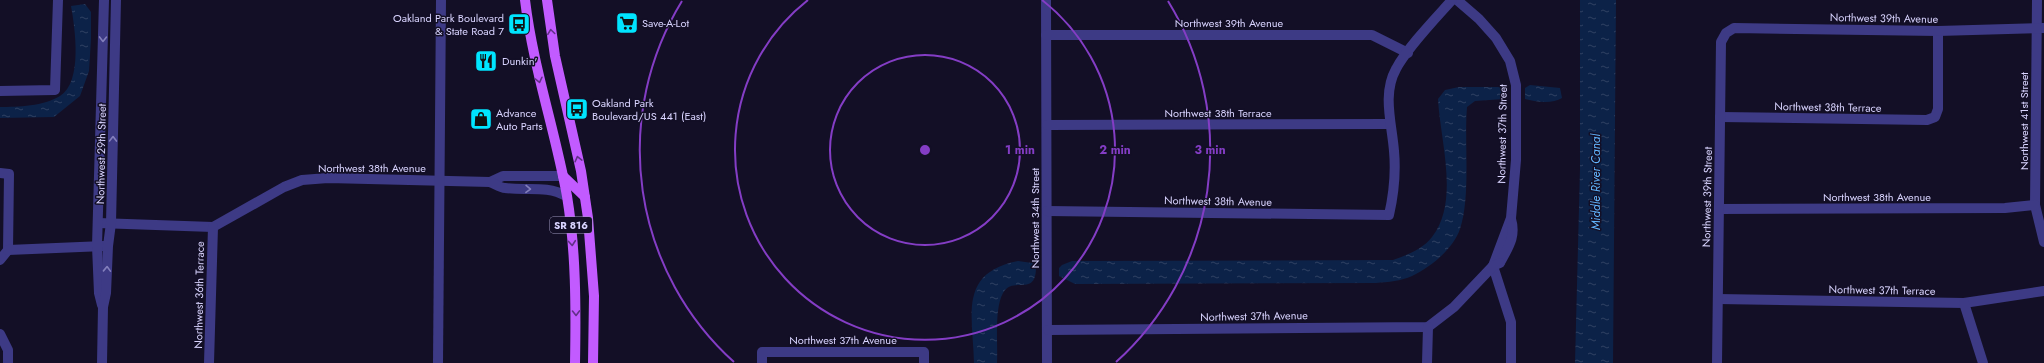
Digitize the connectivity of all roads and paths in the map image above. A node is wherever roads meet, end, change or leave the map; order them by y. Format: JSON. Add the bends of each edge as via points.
{"nodes":[{"id":1,"x":58,"y":0,"type":"edge"},
{"id":2,"x":104,"y":0,"type":"edge"},
{"id":3,"x":116,"y":0,"type":"edge"},
{"id":4,"x":441,"y":0,"type":"edge"},
{"id":5,"x":525,"y":0,"type":"edge"},
{"id":6,"x":547,"y":0,"type":"edge"},
{"id":7,"x":1046,"y":0,"type":"edge"},
{"id":8,"x":1452,"y":0,"type":"edge"},
{"id":9,"x":1457,"y":0,"type":"edge"},
{"id":10,"x":2037,"y":0,"type":"edge"},
{"id":11,"x":2040,"y":28,"type":"edge"},
{"id":12,"x":1938,"y":31,"type":"junction"},
{"id":13,"x":1726,"y":33,"type":"joint"},
{"id":14,"x":1046,"y":35,"type":"junction"},
{"id":15,"x":1408,"y":53,"type":"junction"},
{"id":16,"x":0,"y":91,"type":"edge"},
{"id":17,"x":1720,"y":117,"type":"junction"},
{"id":18,"x":2040,"y":117,"type":"edge"},
{"id":19,"x":1390,"y":124,"type":"junction"},
{"id":20,"x":1046,"y":125,"type":"junction"},
{"id":21,"x":5,"y":173,"type":"edge"},
{"id":22,"x":563,"y":176,"type":"junction"},
{"id":23,"x":440,"y":181,"type":"junction"},
{"id":24,"x":490,"y":182,"type":"junction"},
{"id":25,"x":566,"y":196,"type":"junction"},
{"id":26,"x":585,"y":197,"type":"junction"},
{"id":27,"x":2035,"y":205,"type":"junction"},
{"id":28,"x":1719,"y":210,"type":"junction"},
{"id":29,"x":1047,"y":211,"type":"junction"},
{"id":30,"x":98,"y":223,"type":"junction"},
{"id":31,"x":111,"y":223,"type":"junction"},
{"id":32,"x":213,"y":227,"type":"junction"},
{"id":33,"x":2044,"y":242,"type":"edge"},
{"id":34,"x":103,"y":246,"type":"junction"},
{"id":35,"x":8,"y":250,"type":"junction"},
{"id":36,"x":0,"y":260,"type":"edge"},
{"id":37,"x":1497,"y":265,"type":"junction"},
{"id":38,"x":1499,"y":278,"type":"junction"},
{"id":39,"x":2044,"y":291,"type":"edge"},
{"id":40,"x":1718,"y":299,"type":"junction"},
{"id":41,"x":1964,"y":303,"type":"junction"},
{"id":42,"x":1454,"y":307,"type":"junction"},
{"id":43,"x":1428,"y":326,"type":"junction"},
{"id":44,"x":1048,"y":330,"type":"junction"},
{"id":45,"x":0,"y":334,"type":"edge"},
{"id":46,"x":8,"y":363,"type":"edge"},
{"id":47,"x":102,"y":363,"type":"edge"},
{"id":48,"x":209,"y":363,"type":"edge"},
{"id":49,"x":438,"y":363,"type":"edge"},
{"id":50,"x":575,"y":363,"type":"edge"},
{"id":51,"x":594,"y":363,"type":"edge"},
{"id":52,"x":762,"y":363,"type":"edge"},
{"id":53,"x":924,"y":363,"type":"edge"},
{"id":54,"x":1047,"y":363,"type":"edge"},
{"id":55,"x":1427,"y":363,"type":"edge"},
{"id":56,"x":1511,"y":363,"type":"edge"},
{"id":57,"x":1717,"y":363,"type":"edge"},
{"id":58,"x":1983,"y":363,"type":"edge"}],
"edges":[{"from":1,"to":16,"type":"street","via":[[55,90]]},
{"from":2,"to":30,"type":"street","name":"Northwest 29th Street","one_way":true},
{"from":31,"to":3,"type":"street","name":"Northwest 29th Street","one_way":true},
{"from":4,"to":23,"type":"street"},
{"from":5,"to":22,"type":"main road","number":"SR 816","one_way":true,"via":[[537,72]]},
{"from":26,"to":6,"type":"main road","number":"SR 816","one_way":true,"via":[[555,56]]},
{"from":7,"to":14,"type":"street","name":"Northwest 34th Street"},
{"from":8,"to":15,"type":"street"},
{"from":9,"to":37,"type":"street","name":"Northwest 37th Street","via":[[1496,38],[1510,61],[1516,85],[1516,160],[1511,218],[1514,229],[1512,239]]},
{"from":10,"to":11,"type":"street","name":"Northwest 41st Street"},
{"from":11,"to":12,"type":"street","name":"Northwest 39th Avenue"},
{"from":11,"to":18,"type":"street","name":"Northwest 41st Street"},
{"from":12,"to":13,"type":"street","name":"Northwest 39th Avenue","via":[[1734,28]]},
{"from":12,"to":17,"type":"street","name":"Northwest 38th Terrace","via":[[1938,109],[1935,117],[1927,120]]},
{"from":13,"to":17,"type":"street","name":"Northwest 39th Street","via":[[1721,42]]},
{"from":14,"to":15,"type":"street","name":"Northwest 39th Avenue","via":[[1372,35]]},
{"from":14,"to":20,"type":"street","name":"Northwest 34th Street"},
{"from":15,"to":19,"type":"street","via":[[1395,70],[1388,96]]},
{"from":17,"to":28,"type":"street","name":"Northwest 39th Street"},
{"from":18,"to":27,"type":"street","name":"Northwest 41st Street"},
{"from":19,"to":20,"type":"street","name":"Northwest 38th Terrace"},
{"from":19,"to":29,"type":"street","name":"Northwest 38th Avenue","via":[[1395,189],[1389,215]]},
{"from":20,"to":29,"type":"street","name":"Northwest 34th Street"},
{"from":21,"to":35,"type":"street"},
{"from":22,"to":24,"type":"street","name":"Northwest 38th Avenue","via":[[503,176]]},
{"from":22,"to":25,"type":"main road","number":"SR 816"},
{"from":22,"to":26,"type":"main road"},
{"from":23,"to":24,"type":"street","name":"Northwest 38th Avenue"},
{"from":23,"to":32,"type":"street","name":"Northwest 38th Avenue","via":[[352,178],[302,180],[270,194]]},
{"from":23,"to":49,"type":"street"},
{"from":24,"to":25,"type":"street","name":"Northwest 38th Avenue","one_way":true,"via":[[503,188],[549,189]]},
{"from":25,"to":50,"type":"main road","number":"SR 816","one_way":true,"via":[[574,274]]},
{"from":26,"to":51,"type":"main road","number":"SR 816","via":[[594,296]]},
{"from":27,"to":28,"type":"street","name":"Northwest 38th Avenue","via":[[2005,208]]},
{"from":27,"to":33,"type":"street","name":"Northwest 41st Street"},
{"from":28,"to":40,"type":"street","name":"Northwest 39th Street"},
{"from":29,"to":44,"type":"street","name":"Northwest 34th Street"},
{"from":30,"to":31,"type":"street"},
{"from":30,"to":34,"type":"street","name":"Northwest 29th Street"},
{"from":31,"to":32,"type":"street"},
{"from":31,"to":34,"type":"street","name":"Northwest 29th Street"},
{"from":32,"to":48,"type":"street","name":"Northwest 36th Terrace"},
{"from":34,"to":35,"type":"street"},
{"from":34,"to":47,"type":"street","name":"Northwest 29th Street","via":[[99,293],[103,307]]},
{"from":35,"to":36,"type":"street"},
{"from":37,"to":38,"type":"street","name":"Northwest 37th Street"},
{"from":37,"to":42,"type":"street"},
{"from":38,"to":42,"type":"street","via":[[1481,288],[1461,307]]},
{"from":38,"to":56,"type":"street","name":"Northwest 37th Street","via":[[1514,314],[1511,322]]},
{"from":39,"to":41,"type":"street","name":"Northwest 37th Terrace"},
{"from":40,"to":41,"type":"street","name":"Northwest 37th Terrace"},
{"from":40,"to":57,"type":"street","name":"Northwest 39th Street"},
{"from":41,"to":58,"type":"street"},
{"from":42,"to":43,"type":"street"},
{"from":43,"to":44,"type":"street","name":"Northwest 37th Avenue"},
{"from":43,"to":55,"type":"street"},
{"from":44,"to":54,"type":"street","name":"Northwest 34th Street"},
{"from":45,"to":46,"type":"street","via":[[8,350]]},
{"from":52,"to":53,"type":"street","name":"Northwest 37th Avenue","via":[[762,352],[924,352]]}]}
